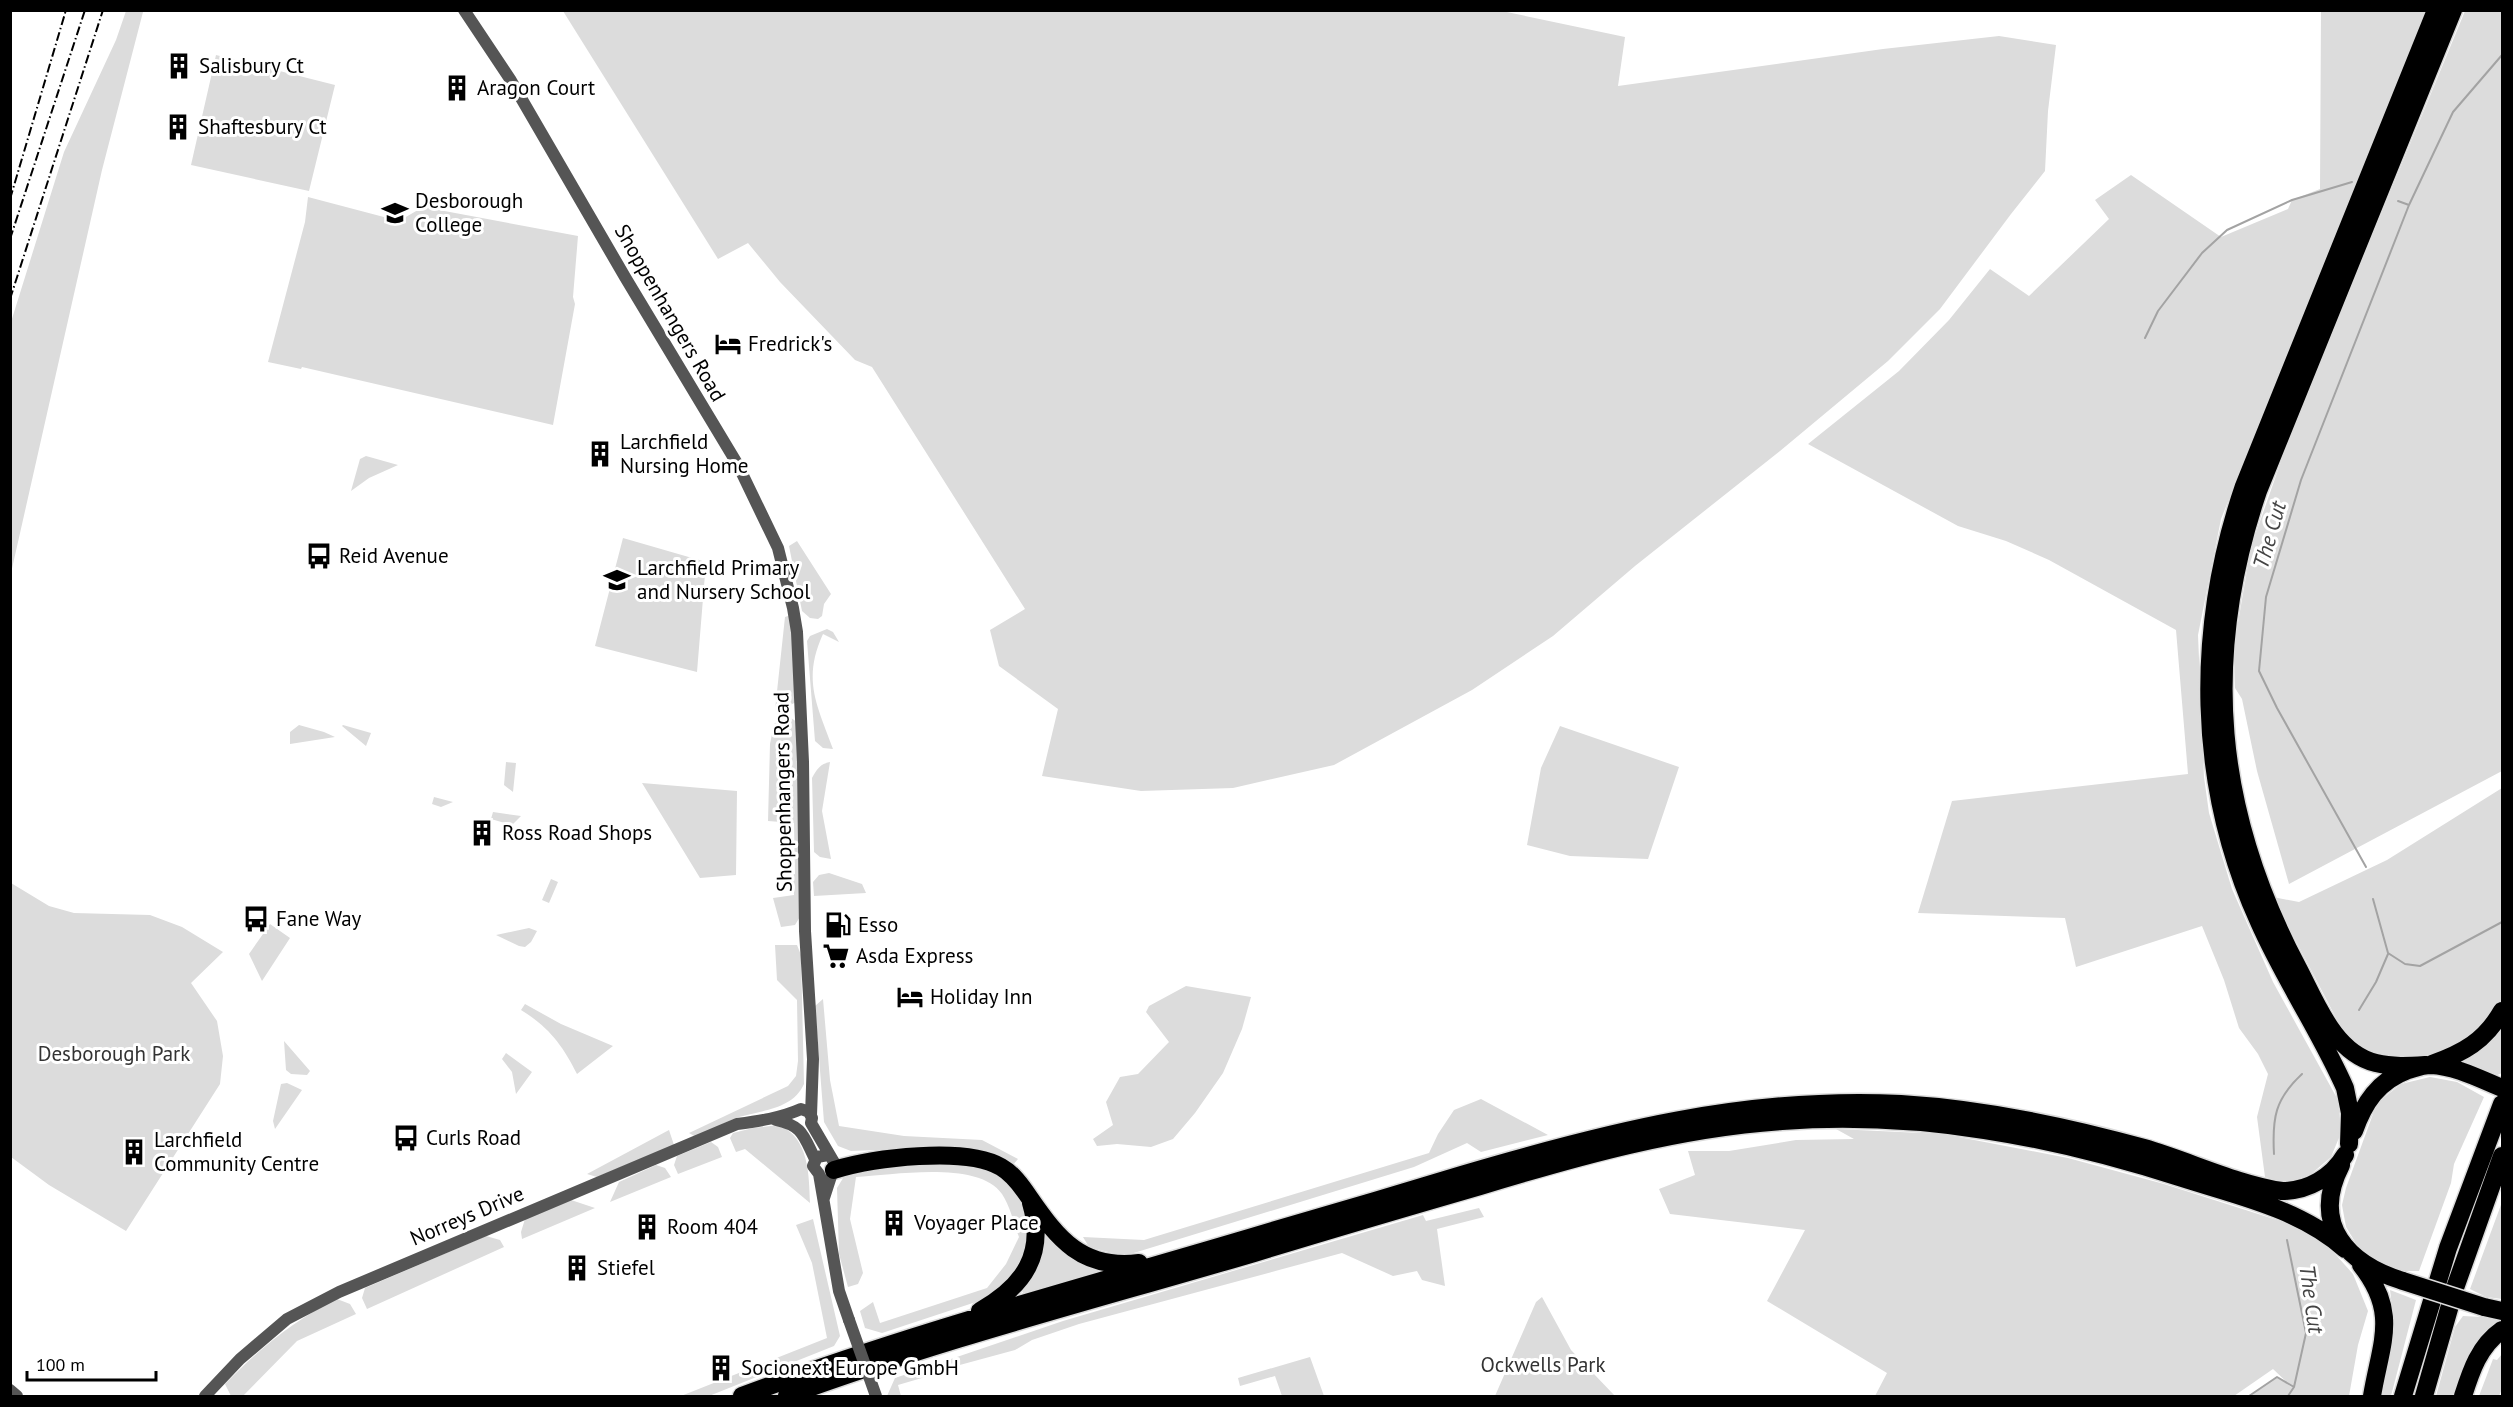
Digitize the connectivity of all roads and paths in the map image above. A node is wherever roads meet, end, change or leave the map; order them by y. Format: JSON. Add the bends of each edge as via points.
{"nodes":[{"id":1,"x":465,"y":10,"type":"edge"},
{"id":2,"x":2436,"y":10,"type":"edge"},
{"id":3,"x":2453,"y":10,"type":"edge"},
{"id":4,"x":2502,"y":1011,"type":"edge"},
{"id":5,"x":2428,"y":1065,"type":"junction"},
{"id":6,"x":2502,"y":1088,"type":"edge"},
{"id":7,"x":2502,"y":1104,"type":"edge"},
{"id":8,"x":802,"y":1119,"type":"junction"},
{"id":9,"x":2347,"y":1149,"type":"junction"},
{"id":10,"x":2502,"y":1156,"type":"edge"},
{"id":11,"x":826,"y":1165,"type":"junction"},
{"id":12,"x":1028,"y":1196,"type":"junction"},
{"id":13,"x":2349,"y":1253,"type":"junction"},
{"id":14,"x":1185,"y":1257,"type":"junction"},
{"id":15,"x":2502,"y":1311,"type":"edge"},
{"id":16,"x":950,"y":1327,"type":"junction"},
{"id":17,"x":2502,"y":1329,"type":"edge"},
{"id":18,"x":10,"y":1390,"type":"edge"},
{"id":19,"x":794,"y":1394,"type":"edge"},
{"id":20,"x":17,"y":1396,"type":"edge"},
{"id":21,"x":205,"y":1396,"type":"edge"},
{"id":22,"x":742,"y":1396,"type":"edge"},
{"id":23,"x":876,"y":1396,"type":"edge"},
{"id":24,"x":2372,"y":1396,"type":"edge"},
{"id":25,"x":2403,"y":1396,"type":"edge"},
{"id":26,"x":2424,"y":1396,"type":"edge"},
{"id":27,"x":2463,"y":1396,"type":"edge"}],
"edges":[{"from":1,"to":8,"type":"street","name":"Shoppenhangers Road","via":[[510,79],[738,465],[778,548],[797,632],[803,762],[805,931],[814,1084]]},
{"from":2,"to":9,"type":"highway","via":[[2244,486],[2224,551],[2210,641],[2208,698],[2212,751],[2227,835],[2258,921],[2344,1088],[2350,1113]]},
{"from":3,"to":5,"type":"highway","via":[[2258,491],[2233,580],[2223,672],[2225,741],[2241,831],[2263,896],[2292,958],[2330,1026],[2354,1053],[2385,1065]]},
{"from":4,"to":5,"type":"highway","via":[[2474,1045]]},
{"from":5,"to":6,"type":"highway"},
{"from":5,"to":9,"type":"highway","via":[[2396,1075],[2376,1090],[2362,1111]]},
{"from":7,"to":25,"type":"highway","via":[[2448,1248]]},
{"from":8,"to":11,"type":"street"},
{"from":8,"to":21,"type":"street","name":"Norreys Drive","via":[[737,1124],[339,1292],[287,1319],[240,1359]]},
{"from":9,"to":13,"type":"highway","via":[[2330,1198],[2333,1226]]},
{"from":9,"to":14,"type":"highway","via":[[2333,1171],[2318,1182],[2282,1191],[2145,1149],[1994,1114],[1878,1103],[1761,1107],[1669,1120],[1589,1139]]},
{"from":10,"to":26,"type":"highway","via":[[2455,1288]]},
{"from":11,"to":12,"type":"highway","via":[[972,1157],[992,1162],[1008,1172]]},
{"from":11,"to":23,"type":"street","bridge":true,"via":[[824,1198],[839,1291]]},
{"from":12,"to":14,"type":"highway","via":[[1058,1235],[1087,1258],[1117,1265]]},
{"from":12,"to":16,"type":"highway","via":[[1036,1239],[1026,1269],[1004,1296]]},
{"from":13,"to":15,"type":"highway","bridge":true,"via":[[2373,1270]]},
{"from":13,"to":19,"type":"highway","via":[[2314,1225],[2293,1215],[2140,1165],[2052,1142],[1917,1121],[1780,1121],[1667,1136],[1557,1163],[932,1349]]},
{"from":13,"to":24,"type":"highway","via":[[2374,1283],[2384,1307],[2384,1333]]},
{"from":14,"to":16,"type":"highway"},
{"from":16,"to":22,"type":"highway"},
{"from":17,"to":27,"type":"highway","via":[[2477,1358]]},
{"from":18,"to":20,"type":"street"}]}
